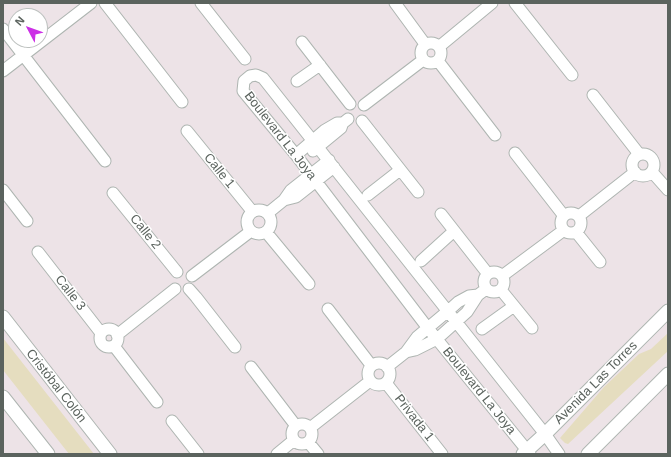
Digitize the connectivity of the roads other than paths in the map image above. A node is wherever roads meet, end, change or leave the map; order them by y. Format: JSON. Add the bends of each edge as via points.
{"nodes":[{"id":1,"x":91,"y":3,"type":"edge"},
{"id":2,"x":105,"y":3,"type":"edge"},
{"id":3,"x":201,"y":3,"type":"edge"},
{"id":4,"x":395,"y":3,"type":"edge"},
{"id":5,"x":492,"y":3,"type":"edge"},
{"id":6,"x":515,"y":3,"type":"edge"},
{"id":7,"x":3,"y":29,"type":"edge"},
{"id":8,"x":302,"y":42,"type":"dead end"},
{"id":9,"x":425,"y":44,"type":"junction"},
{"id":10,"x":440,"y":46,"type":"junction"},
{"id":11,"x":24,"y":55,"type":"junction"},
{"id":12,"x":245,"y":60,"type":"dead end"},
{"id":13,"x":423,"y":60,"type":"junction"},
{"id":14,"x":438,"y":61,"type":"junction"},
{"id":15,"x":320,"y":65,"type":"junction"},
{"id":16,"x":3,"y":71,"type":"edge"},
{"id":17,"x":572,"y":75,"type":"dead end"},
{"id":18,"x":297,"y":81,"type":"dead end"},
{"id":19,"x":593,"y":95,"type":"dead end"},
{"id":20,"x":182,"y":102,"type":"dead end"},
{"id":21,"x":350,"y":104,"type":"junction"},
{"id":22,"x":364,"y":105,"type":"junction"},
{"id":23,"x":362,"y":120,"type":"junction"},
{"id":24,"x":345,"y":121,"type":"junction"},
{"id":25,"x":186,"y":131,"type":"dead end"},
{"id":26,"x":495,"y":135,"type":"dead end"},
{"id":27,"x":316,"y":143,"type":"junction"},
{"id":28,"x":515,"y":153,"type":"dead end"},
{"id":29,"x":639,"y":154,"type":"junction"},
{"id":30,"x":298,"y":158,"type":"junction"},
{"id":31,"x":105,"y":161,"type":"dead end"},
{"id":32,"x":331,"y":164,"type":"junction"},
{"id":33,"x":400,"y":170,"type":"junction"},
{"id":34,"x":635,"y":172,"type":"junction"},
{"id":35,"x":652,"y":172,"type":"junction"},
{"id":36,"x":313,"y":178,"type":"junction"},
{"id":37,"x":3,"y":190,"type":"edge"},
{"id":38,"x":668,"y":190,"type":"edge"},
{"id":39,"x":418,"y":192,"type":"dead end"},
{"id":40,"x":113,"y":193,"type":"dead end"},
{"id":41,"x":368,"y":195,"type":"dead end"},
{"id":42,"x":252,"y":211,"type":"junction"},
{"id":43,"x":268,"y":213,"type":"junction"},
{"id":44,"x":441,"y":214,"type":"dead end"},
{"id":45,"x":564,"y":216,"type":"junction"},
{"id":46,"x":579,"y":216,"type":"junction"},
{"id":47,"x":27,"y":221,"type":"dead end"},
{"id":48,"x":564,"y":230,"type":"junction"},
{"id":49,"x":250,"y":231,"type":"junction"},
{"id":50,"x":454,"y":231,"type":"junction"},
{"id":51,"x":266,"y":232,"type":"junction"},
{"id":52,"x":576,"y":232,"type":"junction"},
{"id":53,"x":38,"y":252,"type":"dead end"},
{"id":54,"x":421,"y":261,"type":"dead end"},
{"id":55,"x":600,"y":262,"type":"dead end"},
{"id":56,"x":177,"y":272,"type":"junction"},
{"id":57,"x":488,"y":274,"type":"junction"},
{"id":58,"x":192,"y":276,"type":"junction"},
{"id":59,"x":502,"y":276,"type":"junction"},
{"id":60,"x":309,"y":284,"type":"dead end"},
{"id":61,"x":176,"y":289,"type":"junction"},
{"id":62,"x":189,"y":290,"type":"junction"},
{"id":63,"x":501,"y":290,"type":"junction"},
{"id":64,"x":482,"y":292,"type":"junction"},
{"id":65,"x":514,"y":306,"type":"junction"},
{"id":66,"x":328,"y":310,"type":"dead end"},
{"id":67,"x":448,"y":310,"type":"junction"},
{"id":68,"x":668,"y":311,"type":"edge"},
{"id":69,"x":3,"y":317,"type":"edge"},
{"id":70,"x":457,"y":322,"type":"junction"},
{"id":71,"x":427,"y":327,"type":"junction"},
{"id":72,"x":532,"y":328,"type":"dead end"},
{"id":73,"x":482,"y":329,"type":"dead end"},
{"id":74,"x":101,"y":333,"type":"junction"},
{"id":75,"x":117,"y":334,"type":"junction"},
{"id":76,"x":437,"y":339,"type":"junction"},
{"id":77,"x":114,"y":346,"type":"junction"},
{"id":78,"x":235,"y":347,"type":"dead end"},
{"id":79,"x":406,"y":352,"type":"junction"},
{"id":80,"x":371,"y":365,"type":"junction"},
{"id":81,"x":251,"y":367,"type":"dead end"},
{"id":82,"x":387,"y":367,"type":"junction"},
{"id":83,"x":668,"y":374,"type":"edge"},
{"id":84,"x":370,"y":381,"type":"junction"},
{"id":85,"x":386,"y":383,"type":"junction"},
{"id":86,"x":3,"y":397,"type":"edge"},
{"id":87,"x":157,"y":402,"type":"dead end"},
{"id":88,"x":172,"y":421,"type":"dead end"},
{"id":89,"x":296,"y":426,"type":"junction"},
{"id":90,"x":310,"y":428,"type":"junction"},
{"id":91,"x":545,"y":434,"type":"junction"},
{"id":92,"x":294,"y":440,"type":"junction"},
{"id":93,"x":308,"y":442,"type":"junction"},
{"id":94,"x":526,"y":453,"type":"edge"},
{"id":95,"x":48,"y":454,"type":"edge"},
{"id":96,"x":110,"y":454,"type":"edge"},
{"id":97,"x":198,"y":454,"type":"edge"},
{"id":98,"x":277,"y":454,"type":"edge"},
{"id":99,"x":318,"y":454,"type":"edge"},
{"id":100,"x":442,"y":454,"type":"edge"},
{"id":101,"x":559,"y":454,"type":"edge"},
{"id":102,"x":588,"y":454,"type":"edge"}],
"edges":[{"from":1,"to":11,"type":"street"},
{"from":2,"to":20,"type":"street"},
{"from":3,"to":12,"type":"street"},
{"from":4,"to":9,"type":"street"},
{"from":5,"to":10,"type":"street"},
{"from":6,"to":17,"type":"street"},
{"from":7,"to":11,"type":"street"},
{"from":8,"to":15,"type":"street"},
{"from":9,"to":10,"type":"street","via":[[430,42]]},
{"from":9,"to":13,"type":"street","via":[[421,52]]},
{"from":10,"to":14,"type":"street","via":[[442,56]]},
{"from":11,"to":16,"type":"street"},
{"from":11,"to":31,"type":"street"},
{"from":13,"to":14,"type":"street","via":[[434,64]]},
{"from":13,"to":22,"type":"street"},
{"from":14,"to":26,"type":"street"},
{"from":15,"to":18,"type":"street"},
{"from":15,"to":21,"type":"street"},
{"from":19,"to":29,"type":"street"},
{"from":21,"to":22,"type":"street","via":[[357,102]]},
{"from":21,"to":24,"type":"street","via":[[346,108]]},
{"from":22,"to":23,"type":"street","via":[[366,110]]},
{"from":23,"to":24,"type":"street"},
{"from":23,"to":33,"type":"street"},
{"from":24,"to":27,"type":"street","via":[[325,130]]},
{"from":25,"to":42,"type":"street","name":"Calle 1"},
{"from":27,"to":30,"type":"street"},
{"from":27,"to":30,"type":"street","name":"Boulevard La Joya","via":[[263,78],[250,76],[244,81],[242,91]]},
{"from":27,"to":32,"type":"street","name":"Boulevard La Joya"},
{"from":28,"to":45,"type":"street"},
{"from":29,"to":34,"type":"street","via":[[632,162]]},
{"from":29,"to":35,"type":"street","via":[[646,153],[651,156],[655,167]]},
{"from":30,"to":36,"type":"street","name":"Boulevard La Joya"},
{"from":32,"to":36,"type":"street"},
{"from":32,"to":67,"type":"street","name":"Boulevard La Joya"},
{"from":33,"to":39,"type":"street"},
{"from":33,"to":41,"type":"street"},
{"from":34,"to":35,"type":"street","via":[[646,176]]},
{"from":34,"to":46,"type":"street"},
{"from":35,"to":38,"type":"street"},
{"from":36,"to":43,"type":"street","via":[[290,190],[284,200]]},
{"from":36,"to":71,"type":"street","name":"Boulevard La Joya"},
{"from":37,"to":47,"type":"street"},
{"from":40,"to":56,"type":"street","name":"Calle 2"},
{"from":42,"to":43,"type":"street","via":[[258,209]]},
{"from":42,"to":49,"type":"street","via":[[247,220]]},
{"from":43,"to":51,"type":"street","via":[[272,223]]},
{"from":44,"to":50,"type":"street"},
{"from":45,"to":46,"type":"street","via":[[570,213]]},
{"from":45,"to":48,"type":"street","via":[[561,220]]},
{"from":46,"to":52,"type":"street","via":[[580,227]]},
{"from":48,"to":52,"type":"street","via":[[569,233]]},
{"from":48,"to":59,"type":"street"},
{"from":49,"to":51,"type":"street","via":[[255,234]]},
{"from":49,"to":58,"type":"street"},
{"from":50,"to":54,"type":"street"},
{"from":50,"to":57,"type":"street"},
{"from":51,"to":60,"type":"street"},
{"from":52,"to":55,"type":"street"},
{"from":53,"to":74,"type":"street","name":"Calle 3"},
{"from":56,"to":58,"type":"street","via":[[186,271]]},
{"from":56,"to":61,"type":"street","via":[[172,280]]},
{"from":57,"to":59,"type":"street","via":[[497,272]]},
{"from":57,"to":64,"type":"street"},
{"from":58,"to":62,"type":"street","via":[[192,286]]},
{"from":59,"to":63,"type":"street","via":[[505,282]]},
{"from":61,"to":62,"type":"street"},
{"from":61,"to":75,"type":"street"},
{"from":62,"to":78,"type":"street"},
{"from":63,"to":64,"type":"street"},
{"from":63,"to":65,"type":"street"},
{"from":64,"to":67,"type":"street","via":[[469,296]]},
{"from":64,"to":70,"type":"street","via":[[468,312]]},
{"from":65,"to":72,"type":"street"},
{"from":65,"to":73,"type":"street"},
{"from":66,"to":80,"type":"street"},
{"from":67,"to":70,"type":"street","name":"Boulevard La Joya"},
{"from":67,"to":71,"type":"street"},
{"from":68,"to":91,"type":"street","name":"Avenida Las Torres"},
{"from":69,"to":96,"type":"street","name":"Cristóbal Colón"},
{"from":70,"to":76,"type":"street"},
{"from":70,"to":91,"type":"street","name":"Boulevard La Joya"},
{"from":71,"to":76,"type":"street","name":"Boulevard La Joya"},
{"from":71,"to":79,"type":"street"},
{"from":74,"to":75,"type":"street","via":[[109,329]]},
{"from":74,"to":77,"type":"street","via":[[99,338],[103,346]]},
{"from":75,"to":77,"type":"street","via":[[118,339]]},
{"from":76,"to":79,"type":"street"},
{"from":76,"to":94,"type":"street","name":"Boulevard La Joya"},
{"from":77,"to":87,"type":"street"},
{"from":79,"to":82,"type":"street"},
{"from":80,"to":82,"type":"street","via":[[382,363]]},
{"from":80,"to":84,"type":"street","via":[[367,376]]},
{"from":81,"to":89,"type":"street"},
{"from":82,"to":85,"type":"street","via":[[390,372]]},
{"from":83,"to":102,"type":"street"},
{"from":84,"to":85,"type":"street","via":[[375,385]]},
{"from":84,"to":90,"type":"street"},
{"from":85,"to":100,"type":"street","name":"Privada 1"},
{"from":86,"to":95,"type":"street"},
{"from":88,"to":97,"type":"street"},
{"from":89,"to":90,"type":"street","via":[[306,424]]},
{"from":89,"to":92,"type":"street","via":[[292,430]]},
{"from":90,"to":93,"type":"street","via":[[312,432]]},
{"from":91,"to":94,"type":"street","name":"Avenida Las Torres"},
{"from":91,"to":101,"type":"street","name":"Boulevard La Joya"},
{"from":92,"to":93,"type":"street","via":[[303,444]]},
{"from":92,"to":98,"type":"street"},
{"from":93,"to":99,"type":"street"}]}
